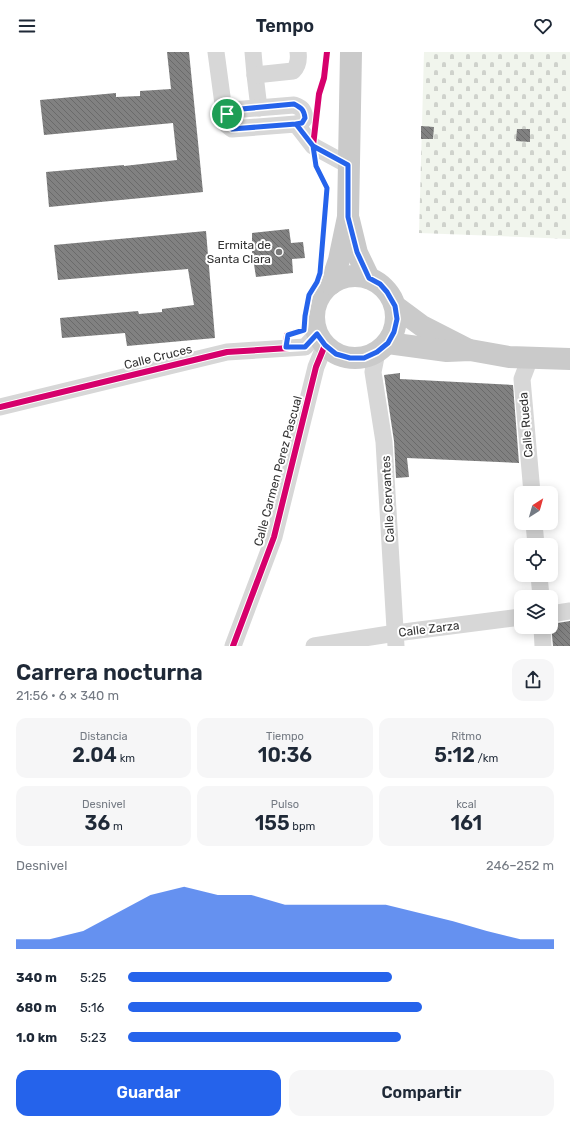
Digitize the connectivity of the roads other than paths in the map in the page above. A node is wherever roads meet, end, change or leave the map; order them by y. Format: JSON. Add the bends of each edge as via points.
{"nodes":[{"id":1,"x":216,"y":52,"type":"edge"},
{"id":2,"x":253,"y":52,"type":"edge"},
{"id":3,"x":298,"y":52,"type":"edge"},
{"id":4,"x":351,"y":52,"type":"edge"},
{"id":5,"x":255,"y":75,"type":"junction"},
{"id":6,"x":259,"y":108,"type":"junction"},
{"id":7,"x":224,"y":119,"type":"junction"},
{"id":8,"x":296,"y":124,"type":"junction"},
{"id":9,"x":348,"y":165,"type":"junction"},
{"id":10,"x":348,"y":217,"type":"junction"},
{"id":11,"x":369,"y":278,"type":"junction"},
{"id":12,"x":331,"y":284,"type":"junction"},
{"id":13,"x":395,"y":306,"type":"junction"},
{"id":14,"x":321,"y":339,"type":"junction"},
{"id":15,"x":382,"y":348,"type":"junction"},
{"id":16,"x":470,"y":350,"type":"junction"},
{"id":17,"x":530,"y":358,"type":"junction"},
{"id":18,"x":570,"y":359,"type":"edge"},
{"id":19,"x":0,"y":407,"type":"edge"},
{"id":20,"x":531,"y":486,"type":"edge"},
{"id":21,"x":570,"y":611,"type":"edge"},
{"id":22,"x":558,"y":613,"type":"edge"},
{"id":23,"x":514,"y":619,"type":"edge"},
{"id":24,"x":542,"y":634,"type":"edge"},
{"id":25,"x":396,"y":640,"type":"edge"},
{"id":26,"x":233,"y":646,"type":"edge"},
{"id":27,"x":314,"y":646,"type":"edge"},
{"id":28,"x":543,"y":646,"type":"edge"}],
"edges":[{"from":1,"to":7,"type":"street"},
{"from":2,"to":5,"type":"street"},
{"from":3,"to":5,"type":"street","via":[[298,63],[293,71]]},
{"from":4,"to":9,"type":"main road"},
{"from":5,"to":6,"type":"street"},
{"from":6,"to":7,"type":"street","via":[[231,110]]},
{"from":6,"to":8,"type":"street","via":[[294,104],[301,107],[305,118],[302,123]]},
{"from":7,"to":8,"type":"street","via":[[232,129]]},
{"from":8,"to":9,"type":"street","via":[[313,146]]},
{"from":9,"to":10,"type":"main road"},
{"from":10,"to":11,"type":"main road","via":[[357,252]]},
{"from":10,"to":12,"type":"main road"},
{"from":11,"to":12,"type":"main road","via":[[343,278]]},
{"from":11,"to":13,"type":"main road","via":[[380,284]]},
{"from":12,"to":14,"type":"main road","via":[[322,293],[316,306],[314,320]]},
{"from":13,"to":15,"type":"main road","via":[[397,319],[394,332]]},
{"from":13,"to":16,"type":"main road","via":[[422,326]]},
{"from":14,"to":15,"type":"main road","via":[[336,354],[350,358],[364,358]]},
{"from":14,"to":19,"type":"street","name":"Calle Cruces","via":[[305,347],[227,352]]},
{"from":14,"to":26,"type":"street","name":"Calle Carmen Perez Pascual","via":[[274,537]]},
{"from":15,"to":16,"type":"main road","via":[[446,352]]},
{"from":15,"to":25,"type":"street","name":"Calle Cervantes","via":[[373,372],[384,442]]},
{"from":16,"to":17,"type":"main road"},
{"from":17,"to":18,"type":"main road"},
{"from":17,"to":20,"type":"street","name":"Calle Rueda","via":[[522,379]]},
{"from":21,"to":22,"type":"street"},
{"from":23,"to":25,"type":"street","name":"Calle Zarza"},
{"from":24,"to":28,"type":"street"},
{"from":25,"to":27,"type":"street","name":"Calle Zarza"}]}
